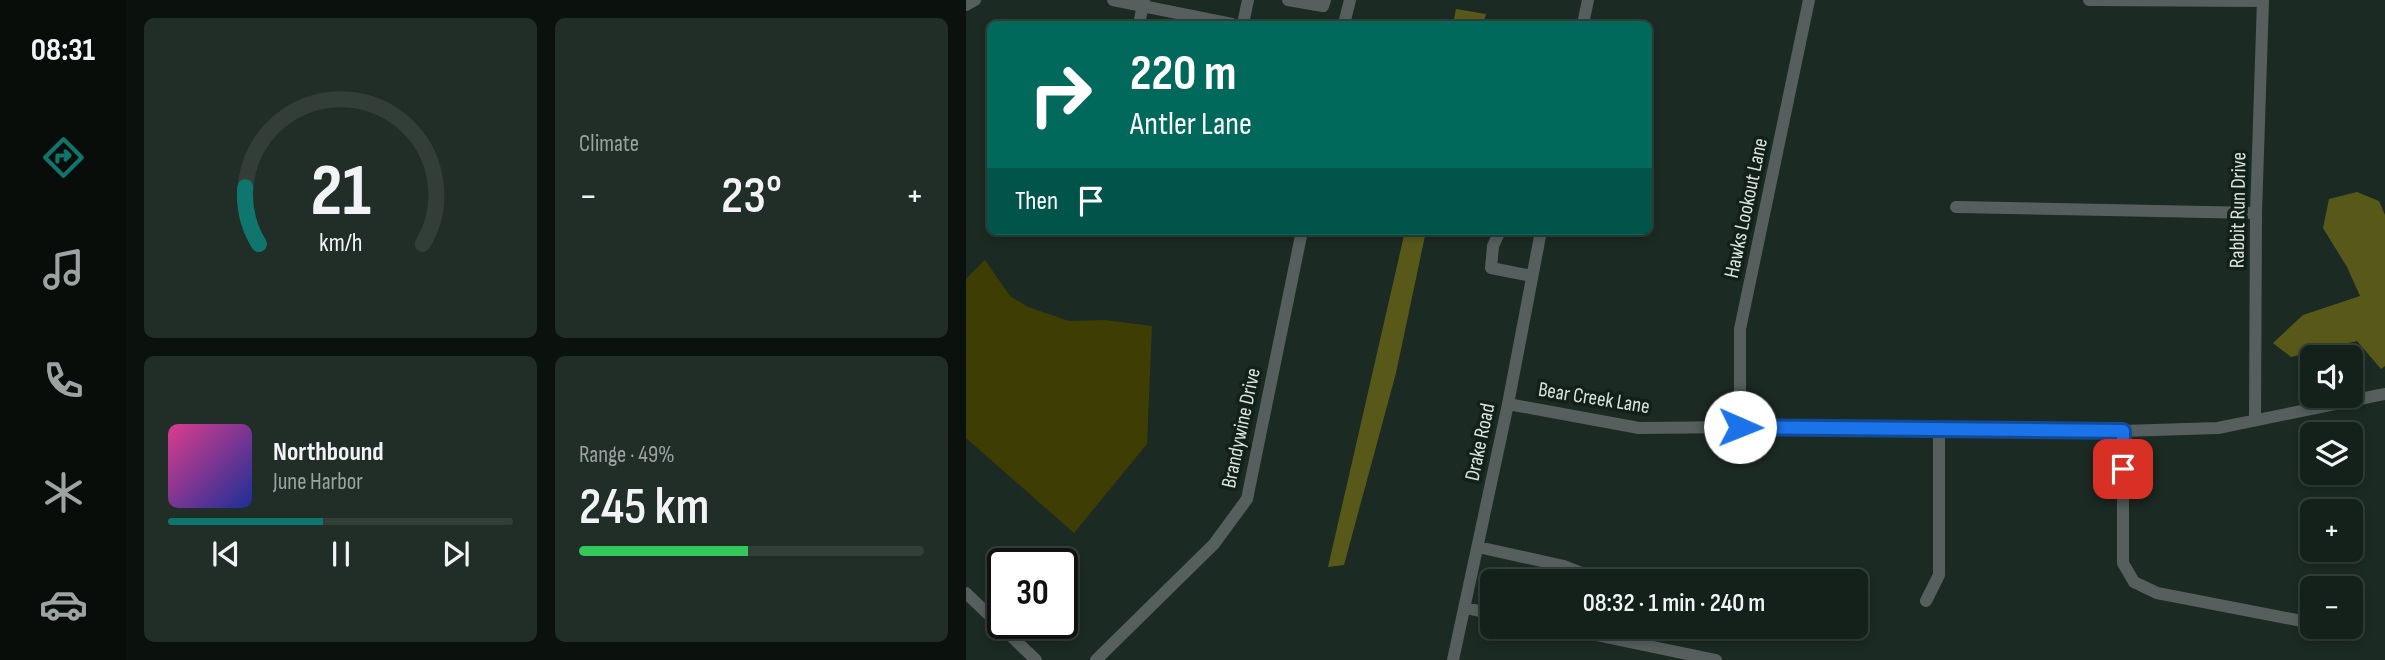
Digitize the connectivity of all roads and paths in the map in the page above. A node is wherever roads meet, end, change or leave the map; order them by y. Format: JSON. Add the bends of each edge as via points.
{"nodes":[{"id":1,"x":975,"y":0,"type":"edge"},
{"id":2,"x":1113,"y":0,"type":"edge"},
{"id":3,"x":1248,"y":0,"type":"edge"},
{"id":4,"x":1288,"y":0,"type":"edge"},
{"id":5,"x":1350,"y":0,"type":"edge"},
{"id":6,"x":1588,"y":0,"type":"edge"},
{"id":7,"x":1809,"y":0,"type":"edge"},
{"id":8,"x":2089,"y":0,"type":"edge"},
{"id":9,"x":2263,"y":1,"type":"edge"},
{"id":10,"x":1144,"y":3,"type":"edge"},
{"id":11,"x":1324,"y":3,"type":"edge"},
{"id":12,"x":966,"y":5,"type":"edge"},
{"id":13,"x":1140,"y":21,"type":"edge"},
{"id":14,"x":1219,"y":21,"type":"edge"},
{"id":15,"x":1244,"y":21,"type":"edge"},
{"id":16,"x":1345,"y":21,"type":"edge"},
{"id":17,"x":1584,"y":21,"type":"edge"},
{"id":18,"x":1955,"y":206,"type":"dead end"},
{"id":19,"x":2256,"y":213,"type":"junction"},
{"id":20,"x":1301,"y":235,"type":"edge"},
{"id":21,"x":1498,"y":235,"type":"edge"},
{"id":22,"x":1540,"y":235,"type":"edge"},
{"id":23,"x":1532,"y":276,"type":"junction"},
{"id":24,"x":2385,"y":394,"type":"edge"},
{"id":25,"x":1508,"y":404,"type":"junction"},
{"id":26,"x":2255,"y":420,"type":"junction"},
{"id":27,"x":1740,"y":427,"type":"junction"},
{"id":28,"x":1938,"y":429,"type":"junction"},
{"id":29,"x":2123,"y":431,"type":"junction"},
{"id":30,"x":1478,"y":547,"type":"junction"},
{"id":31,"x":1572,"y":569,"type":"edge"},
{"id":32,"x":966,"y":593,"type":"edge"},
{"id":33,"x":1926,"y":601,"type":"dead end"},
{"id":34,"x":1466,"y":608,"type":"junction"},
{"id":35,"x":1480,"y":611,"type":"edge"},
{"id":36,"x":2300,"y":621,"type":"edge"},
{"id":37,"x":1615,"y":639,"type":"edge"},
{"id":38,"x":1036,"y":660,"type":"edge"},
{"id":39,"x":1096,"y":660,"type":"edge"},
{"id":40,"x":1453,"y":660,"type":"edge"},
{"id":41,"x":1716,"y":660,"type":"edge"}],
"edges":[{"from":1,"to":12,"type":"street"},
{"from":2,"to":10,"type":"street"},
{"from":3,"to":15,"type":"street"},
{"from":4,"to":11,"type":"street"},
{"from":5,"to":16,"type":"street"},
{"from":6,"to":17,"type":"street"},
{"from":7,"to":27,"type":"street","name":"Hawks Lookout Lane","via":[[1740,329]]},
{"from":8,"to":9,"type":"street"},
{"from":9,"to":19,"type":"street","name":"Rabbit Run Drive"},
{"from":10,"to":13,"type":"street"},
{"from":10,"to":14,"type":"street"},
{"from":18,"to":19,"type":"street"},
{"from":19,"to":26,"type":"street","name":"Rabbit Run Drive"},
{"from":20,"to":39,"type":"street","name":"Brandywine Drive","via":[[1247,499],[1214,544]]},
{"from":21,"to":23,"type":"street","via":[[1490,268]]},
{"from":22,"to":23,"type":"street","name":"Drake Road"},
{"from":23,"to":25,"type":"street","name":"Drake Road"},
{"from":24,"to":26,"type":"street","name":"Bear Creek Lane"},
{"from":25,"to":27,"type":"street","name":"Bear Creek Lane","via":[[1639,428]]},
{"from":25,"to":30,"type":"street","name":"Drake Road"},
{"from":26,"to":29,"type":"street","name":"Bear Creek Lane","via":[[2218,428]]},
{"from":27,"to":28,"type":"street","name":"Bear Creek Lane"},
{"from":28,"to":29,"type":"street","name":"Bear Creek Lane"},
{"from":28,"to":33,"type":"street","via":[[1939,575]]},
{"from":29,"to":36,"type":"street","via":[[2123,563],[2134,582],[2157,593]]},
{"from":30,"to":31,"type":"street"},
{"from":30,"to":34,"type":"street","name":"Drake Road"},
{"from":32,"to":38,"type":"street"},
{"from":34,"to":35,"type":"street"},
{"from":34,"to":40,"type":"street","name":"Drake Road"},
{"from":37,"to":41,"type":"street"}]}
